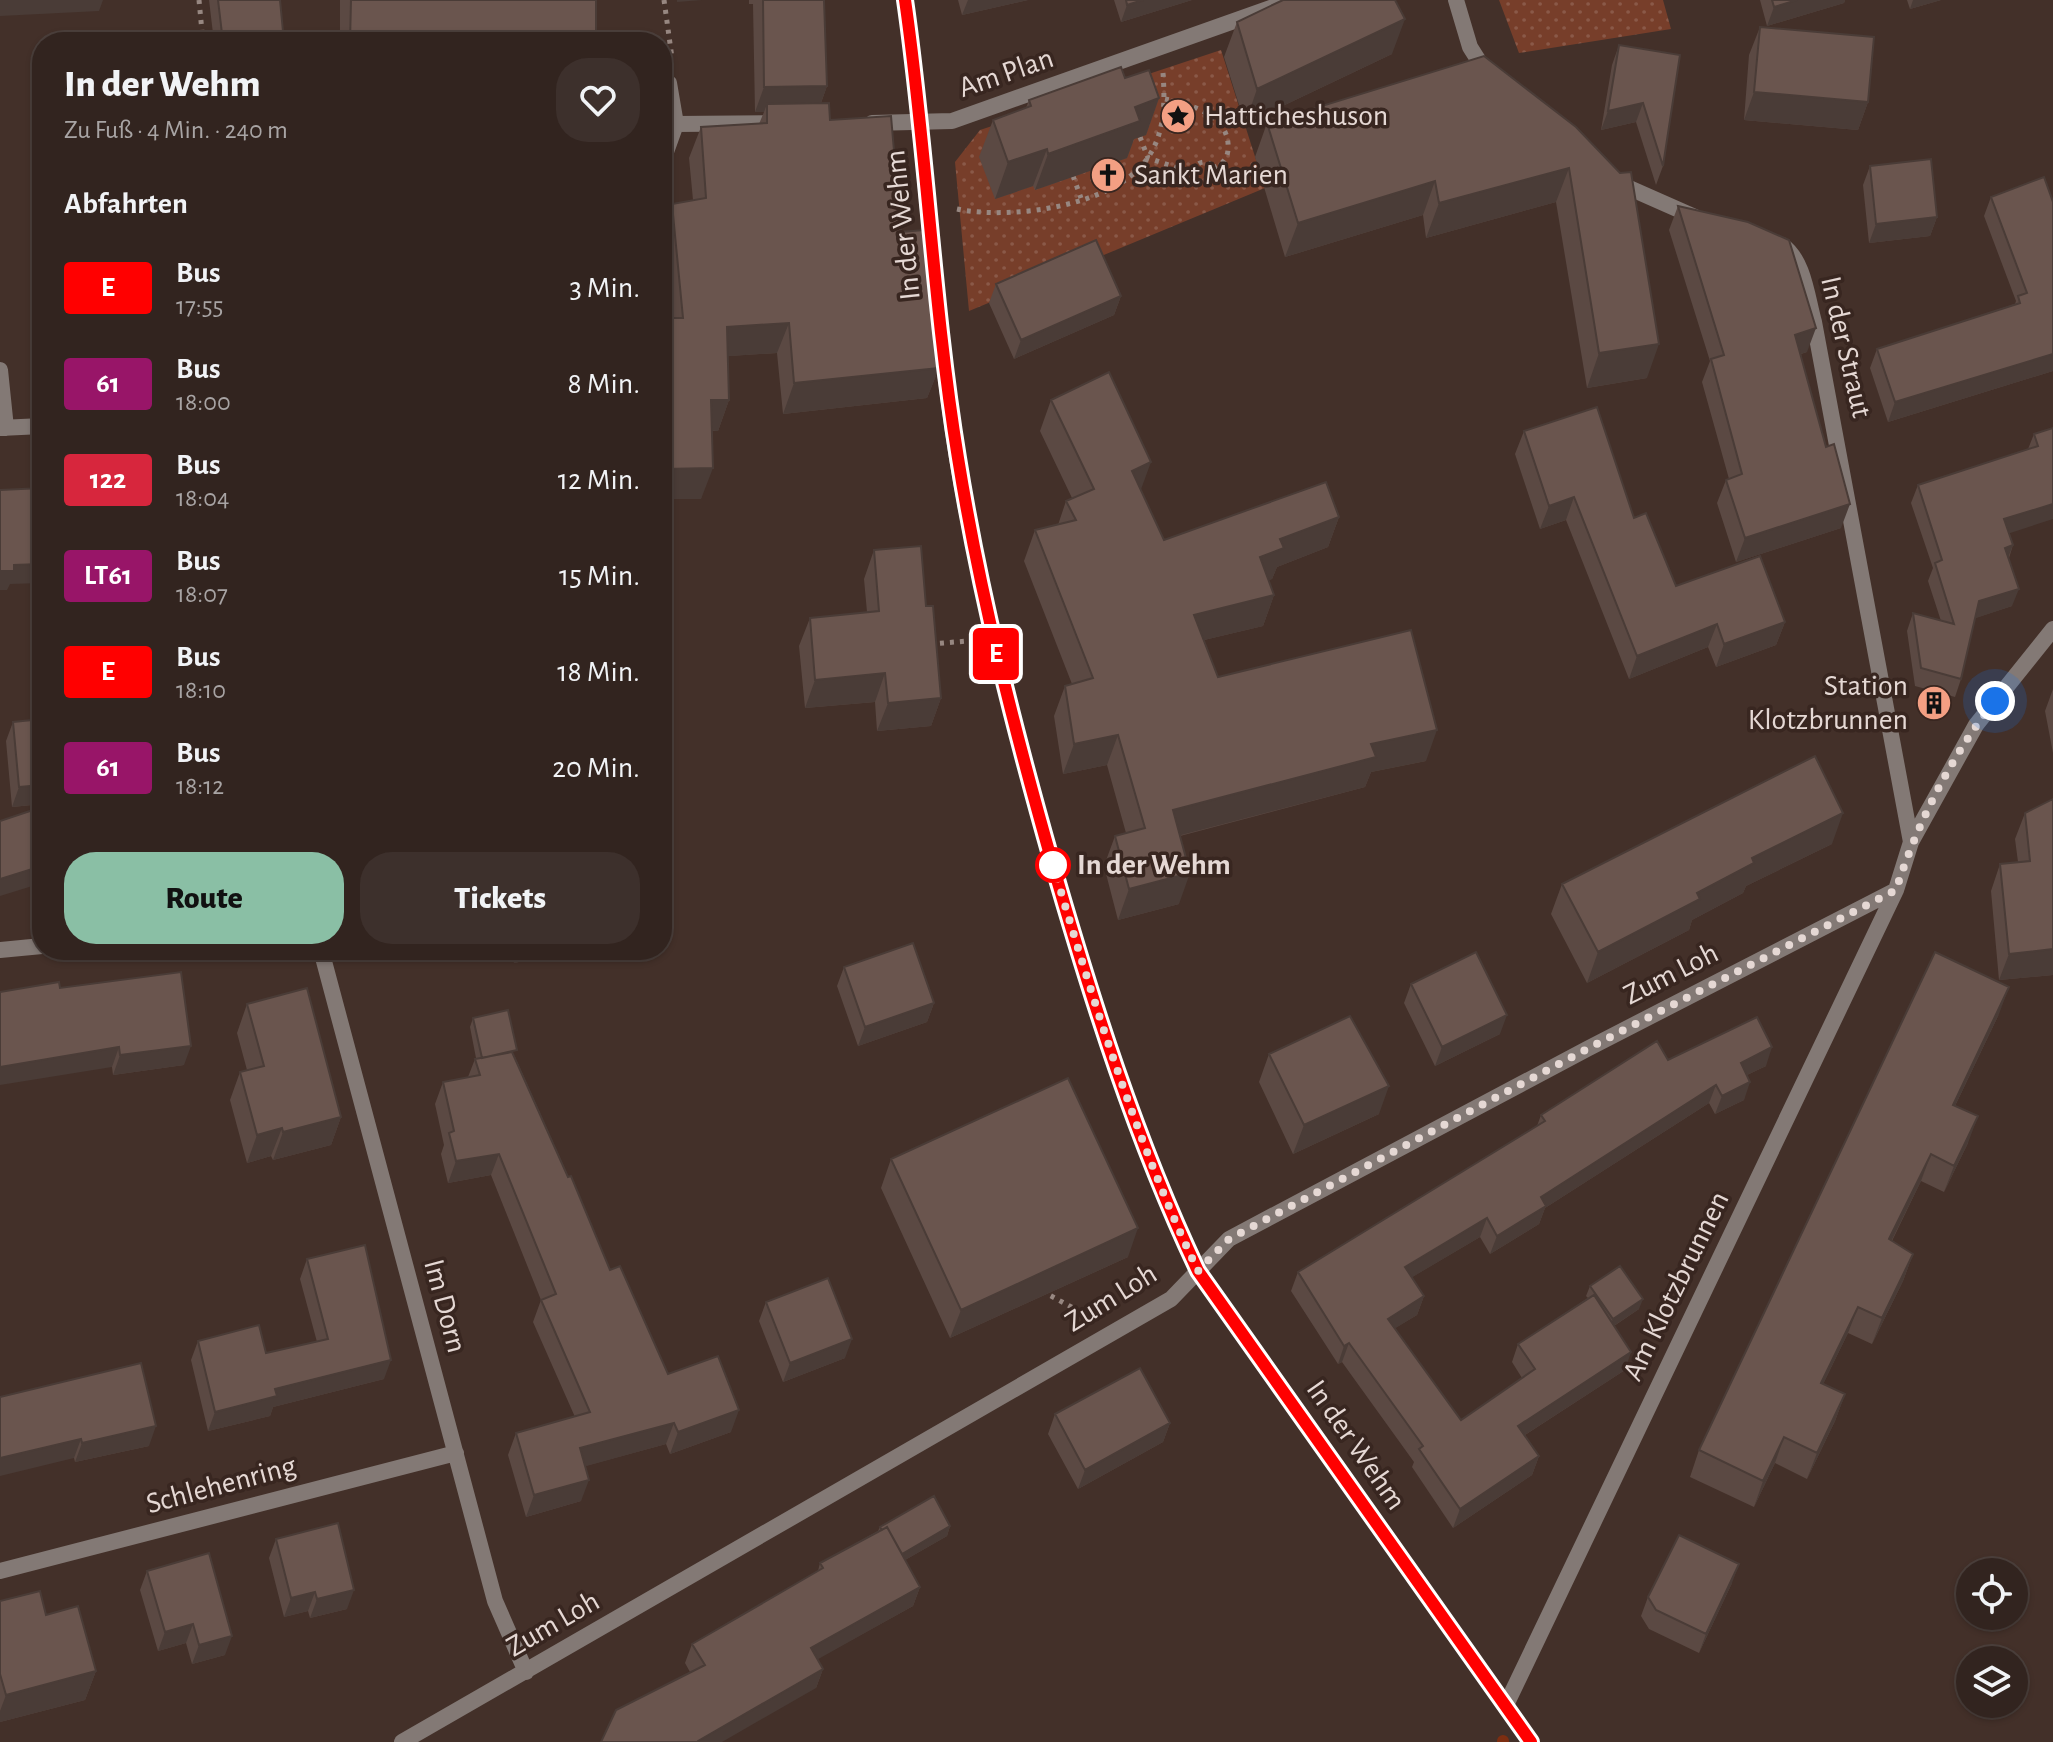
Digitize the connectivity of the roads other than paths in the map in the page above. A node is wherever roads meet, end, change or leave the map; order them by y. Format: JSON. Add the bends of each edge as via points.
{"nodes":[{"id":1,"x":905,"y":0,"type":"edge"},
{"id":2,"x":1293,"y":0,"type":"edge"},
{"id":3,"x":1456,"y":0,"type":"edge"},
{"id":4,"x":1500,"y":89,"type":"edge"},
{"id":5,"x":672,"y":101,"type":"edge"},
{"id":6,"x":921,"y":122,"type":"junction"},
{"id":7,"x":798,"y":123,"type":"edge"},
{"id":8,"x":860,"y":123,"type":"edge"},
{"id":9,"x":676,"y":124,"type":"junction"},
{"id":10,"x":672,"y":135,"type":"edge"},
{"id":11,"x":1604,"y":175,"type":"edge"},
{"id":12,"x":1704,"y":220,"type":"edge"},
{"id":13,"x":1765,"y":239,"type":"edge"},
{"id":14,"x":0,"y":370,"type":"edge"},
{"id":15,"x":32,"y":427,"type":"edge"},
{"id":16,"x":3,"y":428,"type":"edge"},
{"id":17,"x":2053,"y":629,"type":"edge"},
{"id":18,"x":1911,"y":842,"type":"junction"},
{"id":19,"x":1896,"y":890,"type":"junction"},
{"id":20,"x":32,"y":947,"type":"edge"},
{"id":21,"x":0,"y":950,"type":"edge"},
{"id":22,"x":324,"y":960,"type":"edge"},
{"id":23,"x":1198,"y":1271,"type":"junction"},
{"id":24,"x":456,"y":1453,"type":"junction"},
{"id":25,"x":0,"y":1571,"type":"edge"},
{"id":26,"x":526,"y":1672,"type":"junction"},
{"id":27,"x":1506,"y":1705,"type":"junction"},
{"id":28,"x":402,"y":1742,"type":"edge"},
{"id":29,"x":1531,"y":1742,"type":"edge"}],
"edges":[{"from":1,"to":6,"type":"street","name":"In der Wehm"},
{"from":2,"to":6,"type":"street","name":"Am Plan","via":[[952,121]]},
{"from":3,"to":4,"type":"street","via":[[1470,47]]},
{"from":5,"to":9,"type":"street"},
{"from":6,"to":8,"type":"street","name":"Am Plan"},
{"from":6,"to":23,"type":"street","name":"In der Wehm","via":[[957,455],[1010,714],[1081,962],[1169,1210]]},
{"from":7,"to":9,"type":"street"},
{"from":9,"to":10,"type":"street"},
{"from":11,"to":12,"type":"street","via":[[1674,211]]},
{"from":13,"to":18,"type":"street","name":"In der Straut","via":[[1791,251],[1814,322]]},
{"from":14,"to":16,"type":"street"},
{"from":15,"to":16,"type":"street"},
{"from":17,"to":18,"type":"street","name":"Am Klotzbrunnen","via":[[1976,725]]},
{"from":18,"to":19,"type":"street","name":"Am Klotzbrunnen"},
{"from":19,"to":23,"type":"street","name":"Zum Loh","via":[[1229,1239]]},
{"from":19,"to":27,"type":"street","name":"Am Klotzbrunnen"},
{"from":20,"to":21,"type":"street"},
{"from":22,"to":24,"type":"street","name":"Im Dorn"},
{"from":23,"to":26,"type":"street","name":"Zum Loh","via":[[1171,1299]]},
{"from":23,"to":27,"type":"street","name":"In der Wehm"},
{"from":24,"to":25,"type":"street","name":"Schlehenring"},
{"from":24,"to":26,"type":"street","name":"Im Dorn","via":[[495,1601]]},
{"from":26,"to":28,"type":"street","name":"Zum Loh"},
{"from":27,"to":29,"type":"street","name":"In der Wehm"}]}
